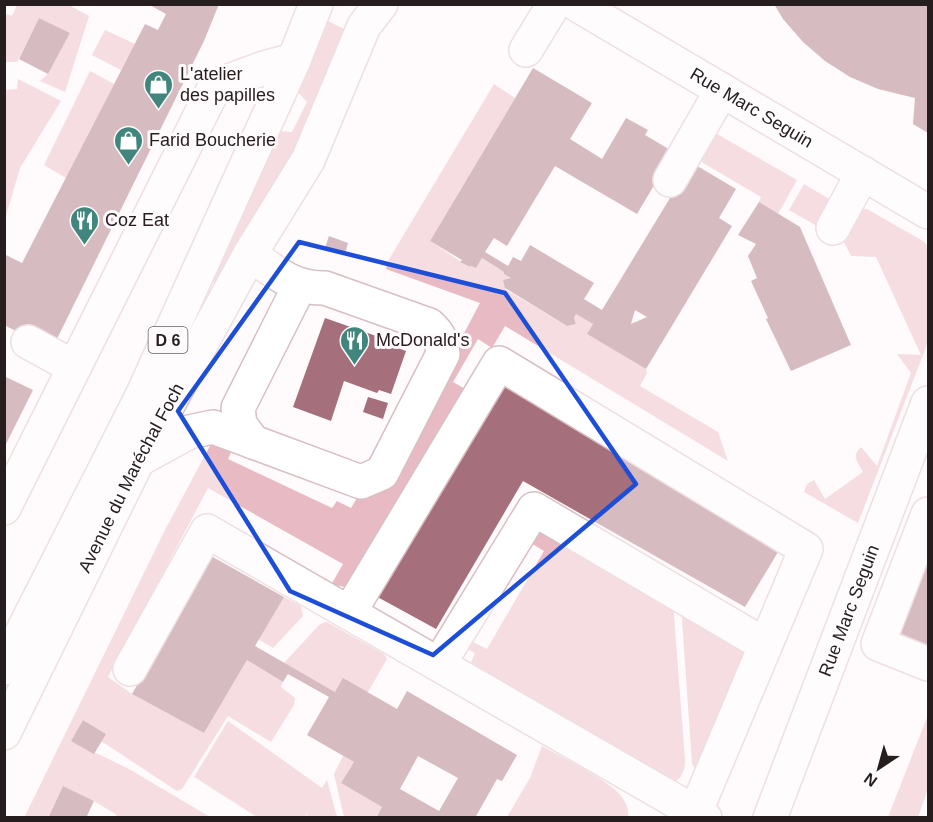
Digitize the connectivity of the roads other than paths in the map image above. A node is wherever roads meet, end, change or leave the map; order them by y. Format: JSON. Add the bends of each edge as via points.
{"nodes":[{"id":1,"x":316,"y":4,"type":"edge"},
{"id":2,"x":381,"y":4,"type":"edge"},
{"id":3,"x":554,"y":4,"type":"edge"},
{"id":4,"x":576,"y":4,"type":"edge"},
{"id":5,"x":526,"y":50,"type":"dead end"},
{"id":6,"x":294,"y":60,"type":"junction"},
{"id":7,"x":722,"y":90,"type":"junction"},
{"id":8,"x":864,"y":173,"type":"junction"},
{"id":9,"x":670,"y":180,"type":"dead end"},
{"id":10,"x":928,"y":212,"type":"edge"},
{"id":11,"x":833,"y":228,"type":"dead end"},
{"id":12,"x":250,"y":254,"type":"junction"},
{"id":13,"x":305,"y":287,"type":"junction"},
{"id":14,"x":28,"y":342,"type":"dead end"},
{"id":15,"x":74,"y":367,"type":"junction"},
{"id":16,"x":928,"y":403,"type":"edge"},
{"id":17,"x":253,"y":442,"type":"junction"},
{"id":18,"x":138,"y":460,"type":"junction"},
{"id":19,"x":4,"y":508,"type":"edge"},
{"id":20,"x":928,"y":514,"type":"edge"},
{"id":21,"x":349,"y":613,"type":"junction"},
{"id":22,"x":846,"y":620,"type":"junction"},
{"id":23,"x":882,"y":633,"type":"junction"},
{"id":24,"x":765,"y":645,"type":"junction"},
{"id":25,"x":440,"y":664,"type":"junction"},
{"id":26,"x":928,"y":664,"type":"edge"},
{"id":27,"x":4,"y":668,"type":"edge"},
{"id":28,"x":130,"y":669,"type":"dead end"},
{"id":29,"x":4,"y":733,"type":"edge"},
{"id":30,"x":681,"y":811,"type":"edge"},
{"id":31,"x":770,"y":818,"type":"edge"}],
"edges":[{"from":1,"to":6,"type":"main road","name":"Avenue du Maréchal Foch","number":"D 6"},
{"from":2,"to":12,"type":"main road","name":"Avenue du Maréchal Foch","number":"D 6","via":[[364,26],[308,160]]},
{"from":3,"to":5,"type":"main road"},
{"from":4,"to":7,"type":"main road","name":"Rue Marc Seguin"},
{"from":6,"to":15,"type":"main road","via":[[216,86]]},
{"from":6,"to":27,"type":"main road","name":"Avenue du Maréchal Foch","number":"D 6","via":[[142,396]]},
{"from":7,"to":8,"type":"main road","name":"Rue Marc Seguin"},
{"from":7,"to":9,"type":"main road"},
{"from":8,"to":10,"type":"main road","name":"Rue Marc Seguin"},
{"from":8,"to":11,"type":"main road"},
{"from":12,"to":13,"type":"main road","via":[[287,280]]},
{"from":12,"to":18,"type":"main road","name":"Avenue du Maréchal Foch","number":"D 6"},
{"from":13,"to":17,"type":"main road","via":[[238,408],[240,424]]},
{"from":13,"to":17,"type":"main road","via":[[325,288],[429,325],[438,333],[443,354],[382,472],[361,482]]},
{"from":14,"to":15,"type":"main road"},
{"from":15,"to":19,"type":"main road"},
{"from":16,"to":22,"type":"main road","name":"Rue Marc Seguin"},
{"from":17,"to":18,"type":"main road","via":[[213,426],[189,432]]},
{"from":18,"to":29,"type":"main road","name":"Avenue du Maréchal Foch","number":"D 6"},
{"from":20,"to":23,"type":"main road"},
{"from":21,"to":24,"type":"main road","via":[[499,363],[806,549]]},
{"from":21,"to":25,"type":"main road"},
{"from":21,"to":28,"type":"main road","via":[[207,531]]},
{"from":22,"to":23,"type":"main road"},
{"from":22,"to":31,"type":"main road","name":"Rue Marc Seguin"},
{"from":23,"to":26,"type":"main road","via":[[878,644]]},
{"from":24,"to":25,"type":"main road","via":[[534,509]]},
{"from":24,"to":30,"type":"main road"},
{"from":25,"to":30,"type":"main road"}]}
